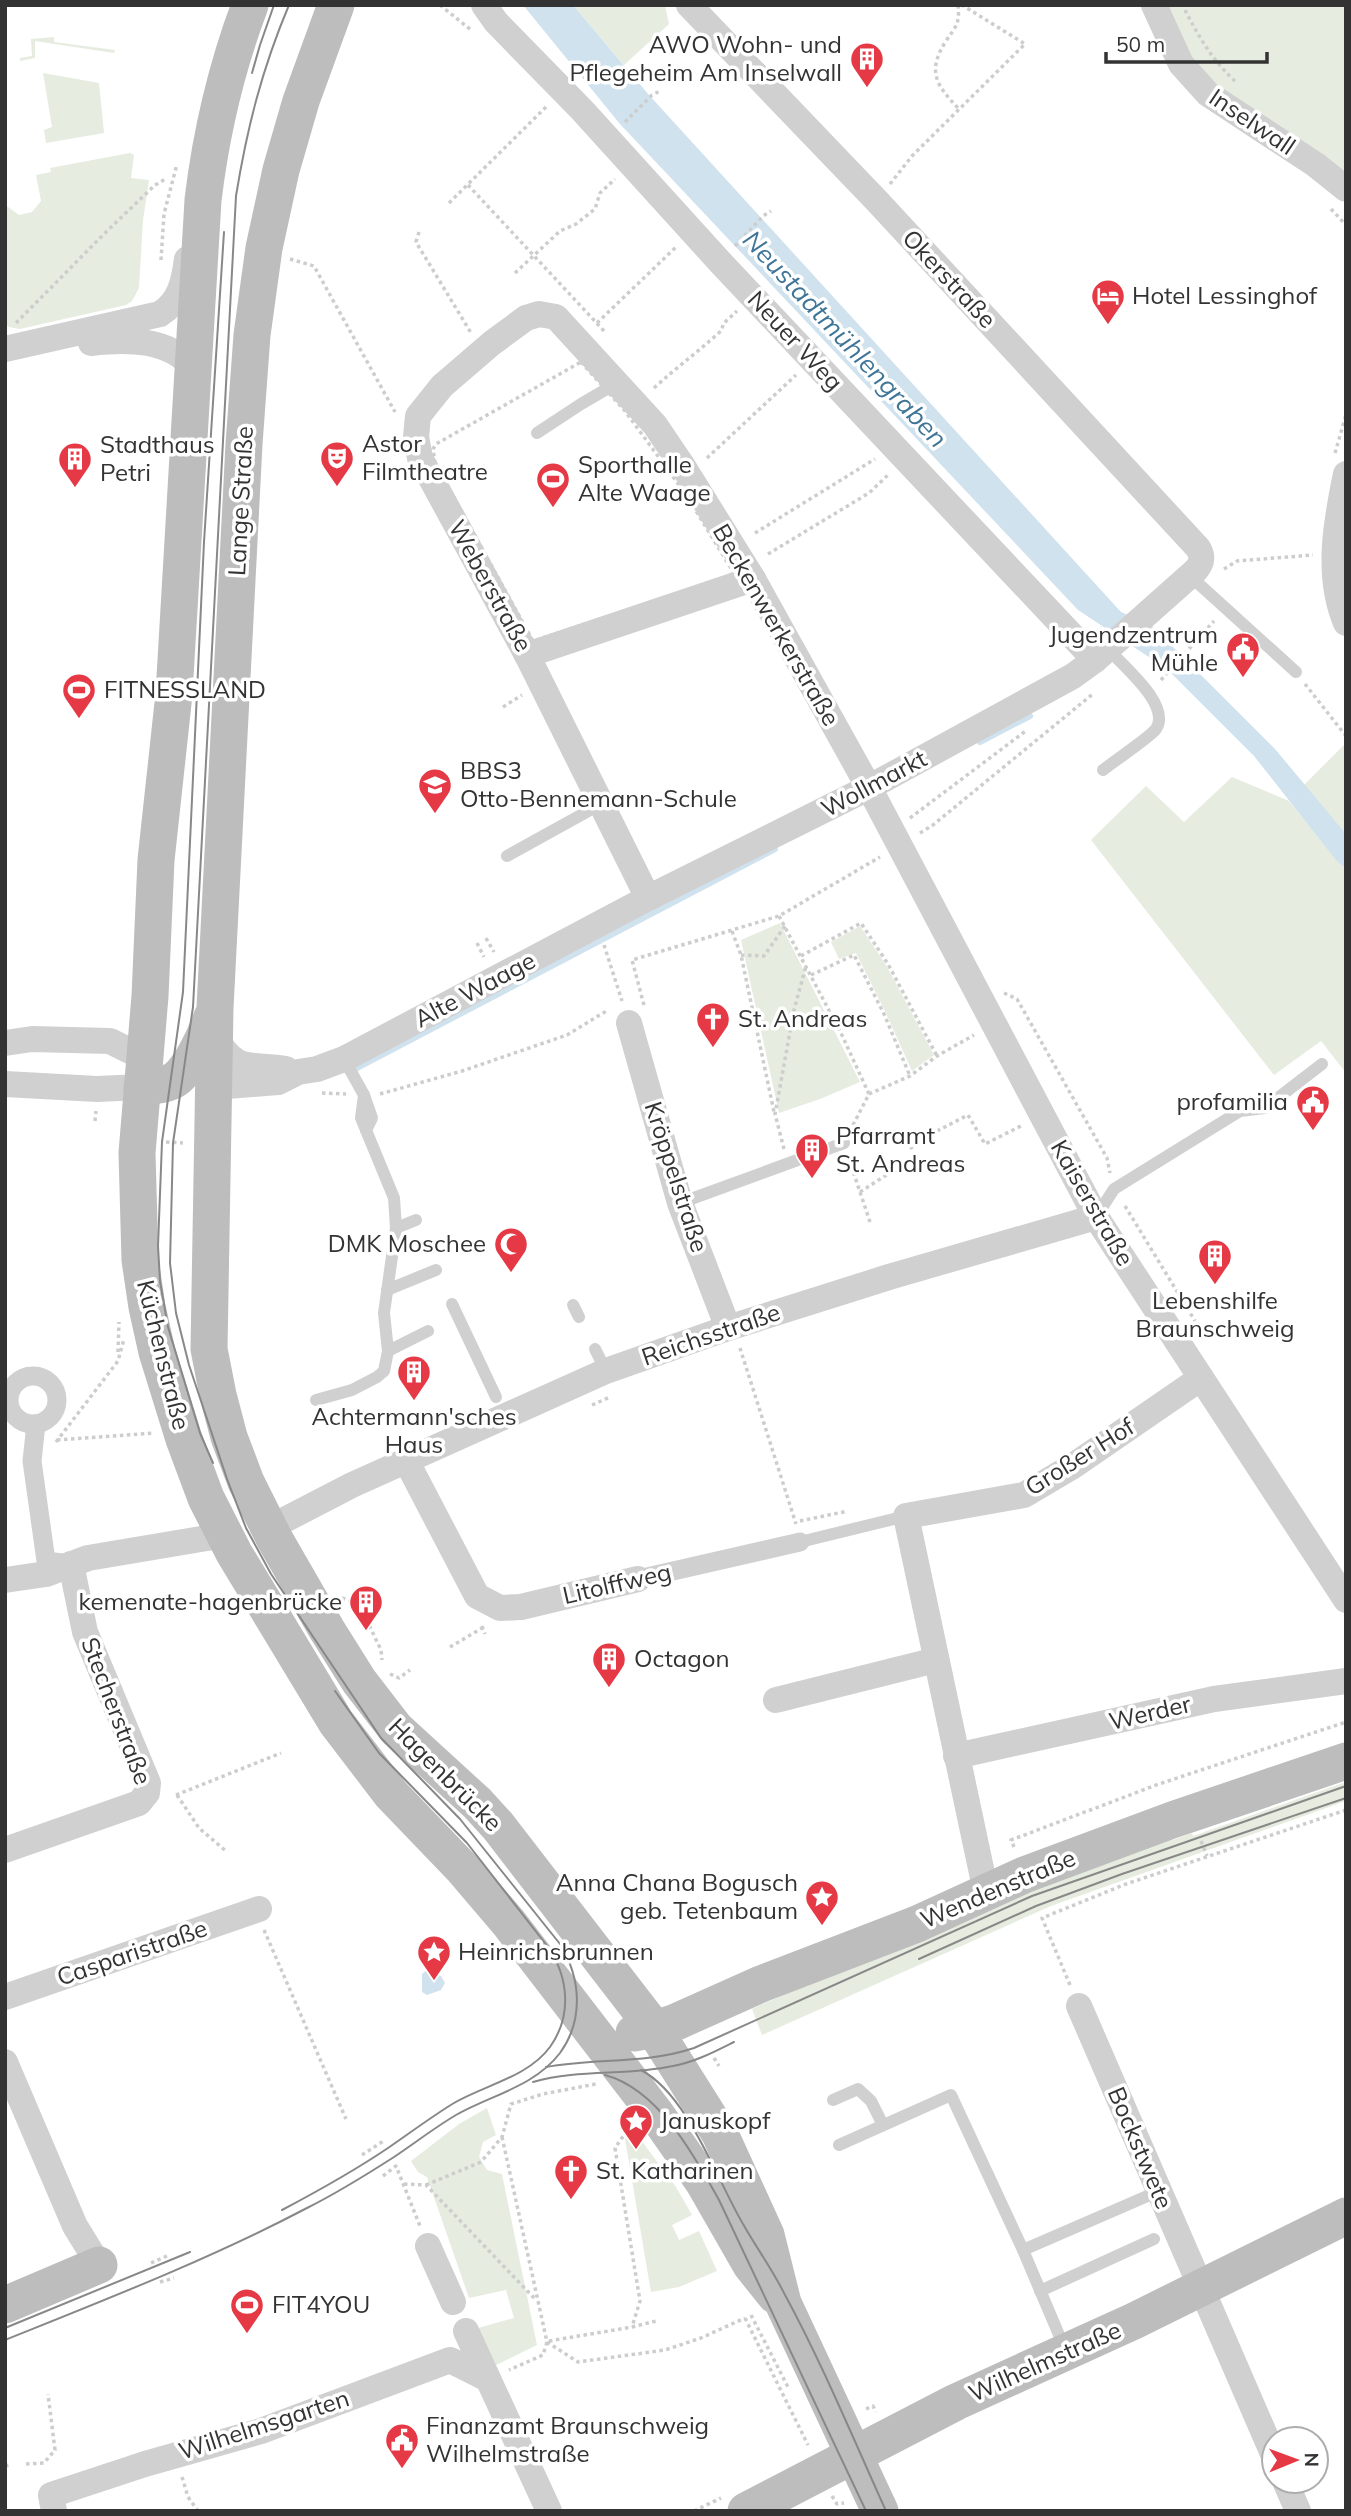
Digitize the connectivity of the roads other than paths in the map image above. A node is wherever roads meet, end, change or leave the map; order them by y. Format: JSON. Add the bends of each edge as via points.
{"nodes":[{"id":1,"x":250,"y":5,"type":"edge"},
{"id":2,"x":336,"y":5,"type":"edge"},
{"id":3,"x":472,"y":5,"type":"edge"},
{"id":4,"x":689,"y":5,"type":"edge"},
{"id":5,"x":1154,"y":5,"type":"edge"},
{"id":6,"x":490,"y":14,"type":"edge"},
{"id":7,"x":208,"y":157,"type":"junction"},
{"id":8,"x":1346,"y":189,"type":"edge"},
{"id":9,"x":540,"y":314,"type":"joint"},
{"id":10,"x":8,"y":340,"type":"edge"},
{"id":11,"x":5,"y":367,"type":"edge"},
{"id":12,"x":192,"y":368,"type":"junction"},
{"id":13,"x":612,"y":387,"type":"junction"},
{"id":14,"x":537,"y":433,"type":"dead end"},
{"id":15,"x":1346,"y":474,"type":"edge"},
{"id":16,"x":1205,"y":568,"type":"junction"},
{"id":17,"x":753,"y":579,"type":"junction"},
{"id":18,"x":1346,"y":623,"type":"edge"},
{"id":19,"x":1107,"y":648,"type":"junction"},
{"id":20,"x":527,"y":654,"type":"junction"},
{"id":21,"x":1296,"y":672,"type":"road end"},
{"id":22,"x":1103,"y":770,"type":"dead end"},
{"id":23,"x":872,"y":794,"type":"junction"},
{"id":24,"x":601,"y":804,"type":"junction"},
{"id":25,"x":507,"y":856,"type":"dead end"},
{"id":26,"x":648,"y":898,"type":"junction"},
{"id":27,"x":150,"y":996,"type":"junction"},
{"id":28,"x":215,"y":1022,"type":"junction"},
{"id":29,"x":629,"y":1023,"type":"dead end"},
{"id":30,"x":5,"y":1031,"type":"edge"},
{"id":31,"x":32,"y":1038,"type":"junction"},
{"id":32,"x":110,"y":1041,"type":"junction"},
{"id":33,"x":5,"y":1043,"type":"edge"},
{"id":34,"x":344,"y":1059,"type":"junction"},
{"id":35,"x":1322,"y":1064,"type":"dead end"},
{"id":36,"x":298,"y":1072,"type":"junction"},
{"id":37,"x":172,"y":1076,"type":"junction"},
{"id":38,"x":5,"y":1084,"type":"edge"},
{"id":39,"x":844,"y":1143,"type":"road end"},
{"id":40,"x":680,"y":1203,"type":"junction"},
{"id":41,"x":1096,"y":1217,"type":"junction"},
{"id":42,"x":416,"y":1220,"type":"dead end"},
{"id":43,"x":396,"y":1228,"type":"junction"},
{"id":44,"x":436,"y":1270,"type":"dead end"},
{"id":45,"x":387,"y":1290,"type":"junction"},
{"id":46,"x":452,"y":1304,"type":"dead end"},
{"id":47,"x":727,"y":1328,"type":"junction"},
{"id":48,"x":428,"y":1331,"type":"dead end"},
{"id":49,"x":388,"y":1351,"type":"junction"},
{"id":50,"x":1201,"y":1378,"type":"junction"},
{"id":51,"x":10,"y":1382,"type":"edge"},
{"id":52,"x":496,"y":1397,"type":"dead end"},
{"id":53,"x":316,"y":1400,"type":"dead end"},
{"id":54,"x":36,"y":1424,"type":"junction"},
{"id":55,"x":407,"y":1462,"type":"junction"},
{"id":56,"x":906,"y":1516,"type":"junction"},
{"id":57,"x":263,"y":1517,"type":"junction"},
{"id":58,"x":223,"y":1532,"type":"junction"},
{"id":59,"x":800,"y":1542,"type":"joint"},
{"id":60,"x":71,"y":1564,"type":"junction"},
{"id":61,"x":638,"y":1579,"type":"joint"},
{"id":62,"x":5,"y":1580,"type":"edge"},
{"id":63,"x":1346,"y":1600,"type":"edge"},
{"id":64,"x":936,"y":1660,"type":"junction"},
{"id":65,"x":1346,"y":1681,"type":"edge"},
{"id":66,"x":776,"y":1700,"type":"dead end"},
{"id":67,"x":957,"y":1756,"type":"junction"},
{"id":68,"x":1346,"y":1761,"type":"edge"},
{"id":69,"x":7,"y":1844,"type":"edge"},
{"id":70,"x":985,"y":1892,"type":"junction"},
{"id":71,"x":260,"y":1917,"type":"road end"},
{"id":72,"x":5,"y":1997,"type":"edge"},
{"id":73,"x":1079,"y":2006,"type":"road end"},
{"id":74,"x":655,"y":2029,"type":"junction"},
{"id":75,"x":598,"y":2039,"type":"junction"},
{"id":76,"x":5,"y":2062,"type":"edge"},
{"id":77,"x":833,"y":2100,"type":"dead end"},
{"id":78,"x":883,"y":2125,"type":"junction"},
{"id":79,"x":839,"y":2145,"type":"dead end"},
{"id":80,"x":1159,"y":2191,"type":"junction"},
{"id":81,"x":1346,"y":2216,"type":"edge"},
{"id":82,"x":1154,"y":2239,"type":"dead end"},
{"id":83,"x":428,"y":2246,"type":"road end"},
{"id":84,"x":1023,"y":2250,"type":"junction"},
{"id":85,"x":99,"y":2265,"type":"joint"},
{"id":86,"x":1200,"y":2290,"type":"junction"},
{"id":87,"x":1040,"y":2291,"type":"junction"},
{"id":88,"x":453,"y":2302,"type":"dead end"},
{"id":89,"x":5,"y":2305,"type":"edge"},
{"id":90,"x":767,"y":2309,"type":"junction"},
{"id":91,"x":466,"y":2331,"type":"dead end"},
{"id":92,"x":1066,"y":2353,"type":"junction"},
{"id":93,"x":488,"y":2379,"type":"junction"},
{"id":94,"x":1260,"y":2425,"type":"edge"},
{"id":95,"x":855,"y":2456,"type":"junction"},
{"id":96,"x":53,"y":2503,"type":"edge"},
{"id":97,"x":549,"y":2511,"type":"edge"},
{"id":98,"x":746,"y":2511,"type":"edge"},
{"id":99,"x":880,"y":2511,"type":"edge"}],
"edges":[{"from":1,"to":7,"type":"main road","via":[[225,78]]},
{"from":2,"to":28,"type":"main road","name":"Lange Straße","via":[[281,170],[256,291]]},
{"from":3,"to":6,"type":"street","name":"Neuer Weg"},
{"from":4,"to":16,"type":"street","name":"Okerstraße","via":[[1198,548]]},
{"from":5,"to":8,"type":"street","name":"Inselwall","via":[[1181,64],[1208,94]]},
{"from":6,"to":19,"type":"street","name":"Neuer Weg","via":[[906,459]]},
{"from":7,"to":10,"type":"street","via":[[193,206],[184,278],[168,309],[128,322]]},
{"from":7,"to":12,"type":"main road"},
{"from":9,"to":13,"type":"street","name":"Beckenwerkerstraße","via":[[556,317]]},
{"from":9,"to":20,"type":"street","name":"Weberstraße","via":[[519,323],[442,386],[418,416],[416,437],[420,458]]},
{"from":11,"to":12,"type":"street","via":[[69,346],[120,340],[174,350]]},
{"from":12,"to":27,"type":"main road","via":[[174,694],[156,860]]},
{"from":13,"to":14,"type":"lane"},
{"from":13,"to":17,"type":"street","name":"Beckenwerkerstraße","via":[[655,425]]},
{"from":15,"to":18,"type":"street","via":[[1336,528],[1335,578]]},
{"from":16,"to":19,"type":"street","name":"Wollmarkt"},
{"from":16,"to":21,"type":"lane","via":[[1225,609]]},
{"from":17,"to":20,"type":"street"},
{"from":17,"to":23,"type":"street","name":"Beckenwerkerstraße"},
{"from":19,"to":22,"type":"lane","via":[[1151,695],[1160,718],[1155,729]]},
{"from":19,"to":23,"type":"street","name":"Wollmarkt","via":[[1073,676]]},
{"from":20,"to":24,"type":"street","name":"Weberstraße"},
{"from":23,"to":26,"type":"street","name":"Wollmarkt"},
{"from":23,"to":41,"type":"street","name":"Kaiserstraße"},
{"from":24,"to":25,"type":"lane"},
{"from":24,"to":26,"type":"street","name":"Weberstraße"},
{"from":26,"to":34,"type":"street","name":"Alte Waage"},
{"from":27,"to":32,"type":"street","via":[[133,1024]]},
{"from":27,"to":37,"type":"main road"},
{"from":28,"to":36,"type":"street","name":"Alte Waage","via":[[228,1056],[238,1063]]},
{"from":28,"to":37,"type":"main road","name":"Lange Straße"},
{"from":29,"to":40,"type":"street","name":"Kröppelstraße"},
{"from":30,"to":31,"type":"street"},
{"from":31,"to":32,"type":"street"},
{"from":31,"to":33,"type":"street"},
{"from":32,"to":37,"type":"street"},
{"from":34,"to":36,"type":"street","name":"Alte Waage"},
{"from":34,"to":43,"type":"lane","via":[[364,1095],[361,1118],[394,1198]]},
{"from":35,"to":41,"type":"lane","via":[[1265,1108],[1240,1111],[1114,1189]]},
{"from":36,"to":37,"type":"street","name":"Alte Waage","via":[[278,1082]]},
{"from":37,"to":38,"type":"street","name":"Alte Waage","via":[[97,1089]]},
{"from":37,"to":57,"type":"main road","name":"Küchenstraße","via":[[197,1108],[214,1144],[209,1349],[229,1437]]},
{"from":37,"to":58,"type":"main road","name":"Küchenstraße","via":[[138,1141],[143,1287],[157,1352],[194,1470]]},
{"from":39,"to":40,"type":"lane"},
{"from":40,"to":47,"type":"street","name":"Kröppelstraße"},
{"from":41,"to":47,"type":"street","name":"Reichsstraße"},
{"from":41,"to":50,"type":"street","name":"Kaiserstraße"},
{"from":42,"to":43,"type":"lane"},
{"from":43,"to":45,"type":"lane"},
{"from":44,"to":45,"type":"lane"},
{"from":45,"to":49,"type":"lane"},
{"from":46,"to":52,"type":"lane"},
{"from":47,"to":55,"type":"street","name":"Reichsstraße","via":[[601,1360]]},
{"from":48,"to":49,"type":"lane"},
{"from":49,"to":53,"type":"lane","via":[[384,1371],[377,1377]]},
{"from":50,"to":56,"type":"street","name":"Großer Hof","via":[[1024,1495]]},
{"from":50,"to":63,"type":"street","name":"Kaiserstraße"},
{"from":51,"to":54,"type":"street","via":[[12,1410],[21,1421]]},
{"from":51,"to":54,"type":"street","via":[[40,1377],[53,1387],[55,1411]]},
{"from":54,"to":60,"type":"street","via":[[32,1461],[46,1561]]},
{"from":55,"to":57,"type":"street","name":"Reichsstraße"},
{"from":55,"to":61,"type":"street","name":"Litolffweg","via":[[477,1596],[500,1608]]},
{"from":56,"to":59,"type":"lane","name":"Litolffweg"},
{"from":56,"to":64,"type":"street"},
{"from":57,"to":74,"type":"main road","name":"Hagenbrücke","via":[[327,1630],[379,1709],[498,1826]]},
{"from":58,"to":60,"type":"street"},
{"from":58,"to":75,"type":"main road","name":"Hagenbrücke","via":[[310,1682],[353,1746],[495,1906]]},
{"from":59,"to":61,"type":"street","name":"Litolffweg"},
{"from":60,"to":62,"type":"street","via":[[46,1574]]},
{"from":60,"to":69,"type":"street","name":"Stecherstraße","via":[[85,1632],[148,1783],[147,1793],[139,1803]]},
{"from":64,"to":66,"type":"street"},
{"from":64,"to":67,"type":"street"},
{"from":65,"to":67,"type":"street","name":"Werder","via":[[1214,1699]]},
{"from":67,"to":70,"type":"street"},
{"from":68,"to":70,"type":"main road","name":"Wendenstraße","via":[[1172,1820]]},
{"from":70,"to":74,"type":"main road","name":"Wendenstraße"},
{"from":71,"to":72,"type":"street","name":"Casparistraße"},
{"from":73,"to":80,"type":"street","name":"Bockstwete"},
{"from":74,"to":75,"type":"main road","name":"Wendenstraße"},
{"from":74,"to":90,"type":"main road","name":"Hagenbrücke","via":[[720,2134],[770,2246]]},
{"from":75,"to":90,"type":"main road","name":"Hagenbrücke","via":[[688,2160],[751,2265]]},
{"from":76,"to":85,"type":"street","via":[[75,2226]]},
{"from":77,"to":78,"type":"lane","via":[[858,2089],[871,2101]]},
{"from":78,"to":79,"type":"lane"},
{"from":78,"to":84,"type":"lane","via":[[951,2095]]},
{"from":80,"to":84,"type":"lane"},
{"from":80,"to":86,"type":"street","name":"Bockstwete"},
{"from":81,"to":86,"type":"main road","name":"Wilhelmstraße"},
{"from":82,"to":87,"type":"lane"},
{"from":83,"to":88,"type":"street"},
{"from":84,"to":87,"type":"lane"},
{"from":85,"to":89,"type":"main road"},
{"from":86,"to":92,"type":"main road","name":"Wilhelmstraße"},
{"from":86,"to":94,"type":"street","name":"Bockstwete"},
{"from":87,"to":92,"type":"lane"},
{"from":90,"to":95,"type":"main road"},
{"from":91,"to":93,"type":"street"},
{"from":92,"to":95,"type":"main road","name":"Wilhelmstraße","via":[[956,2402]]},
{"from":93,"to":96,"type":"street","name":"Wilhelmsgarten","via":[[450,2360]]},
{"from":93,"to":97,"type":"street"},
{"from":95,"to":98,"type":"main road","name":"Wilhelmstraße"},
{"from":95,"to":99,"type":"main road"}]}
